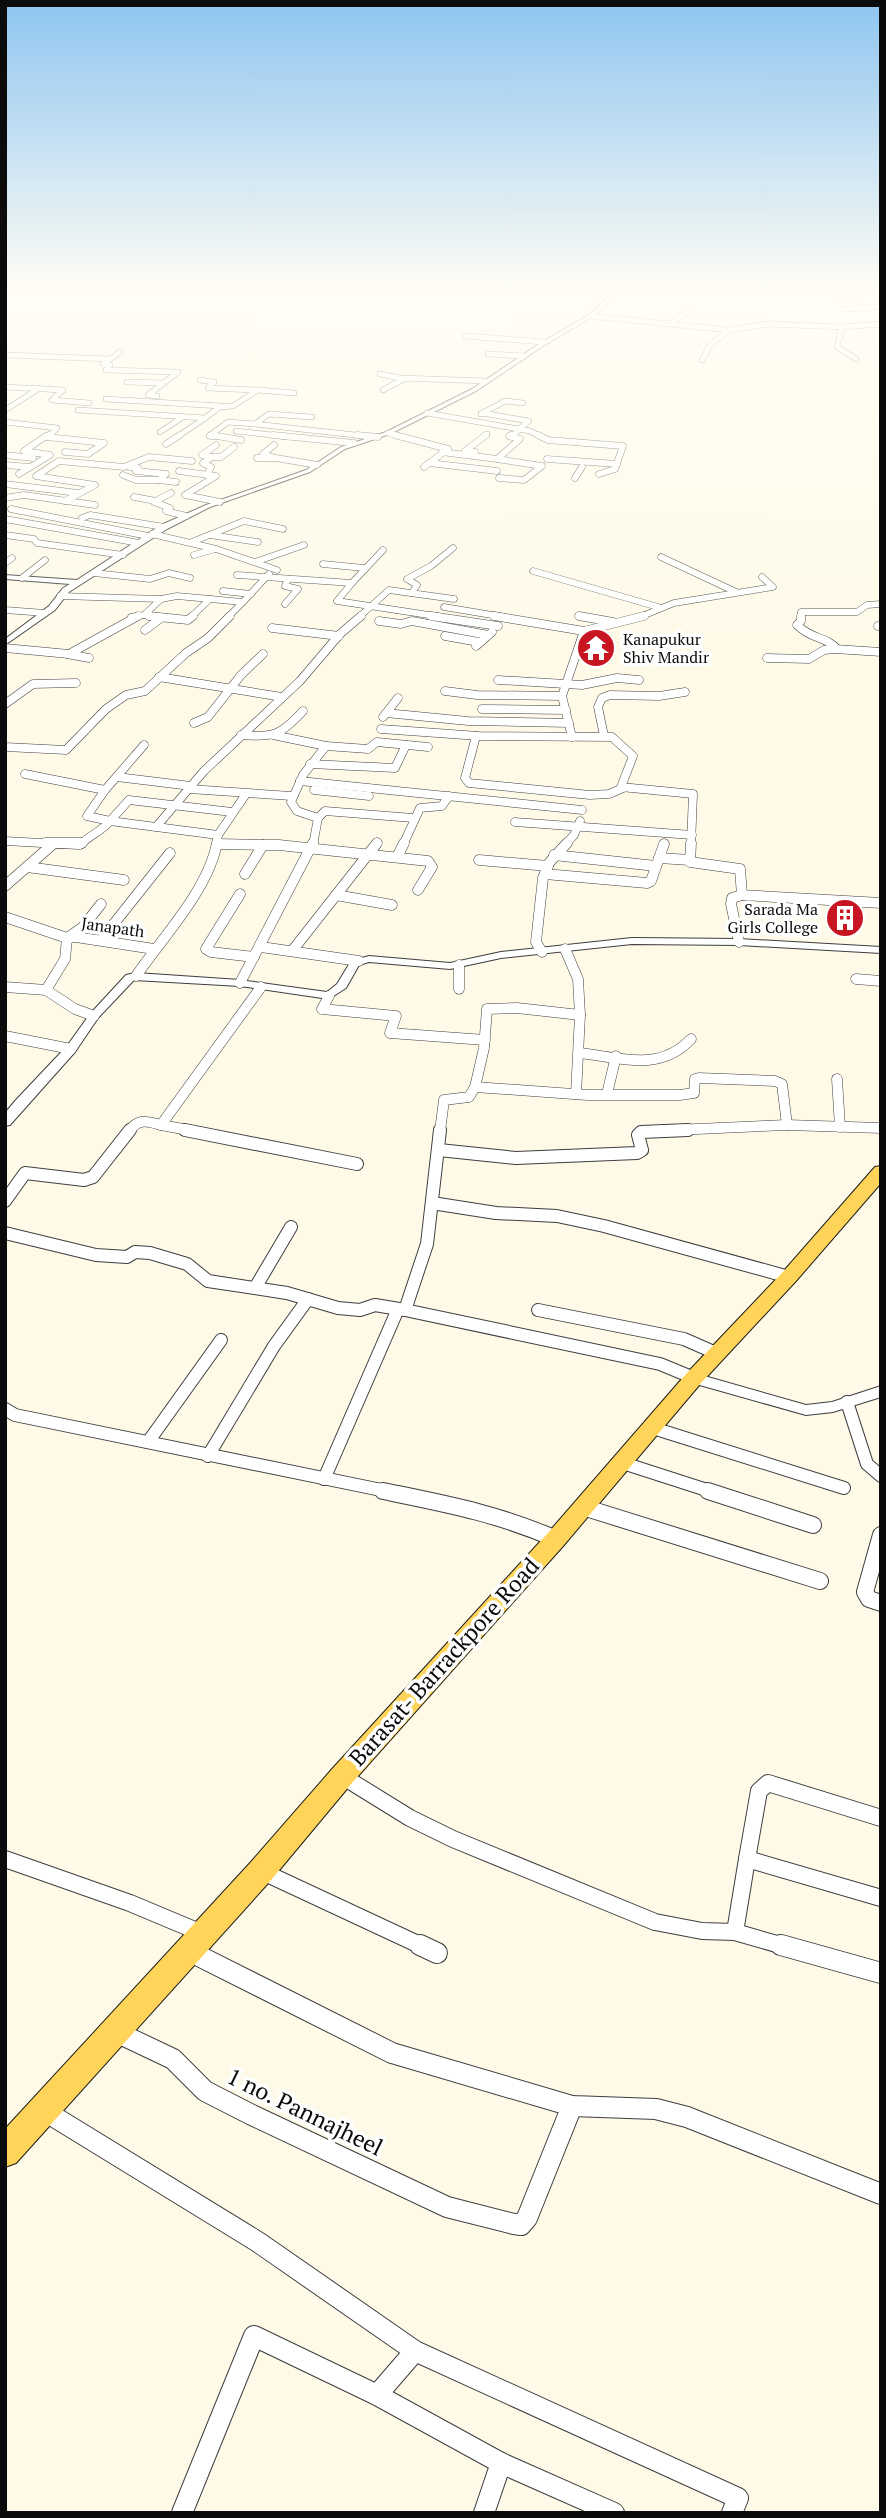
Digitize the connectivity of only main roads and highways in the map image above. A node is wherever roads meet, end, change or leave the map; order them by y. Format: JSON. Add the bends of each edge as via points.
{"nodes":[{"id":1,"x":881,"y":1171,"type":"edge"},
{"id":2,"x":5,"y":2152,"type":"edge"}],
"edges":[{"from":1,"to":2,"type":"main road","name":"Barasat- Barrackpore Road","via":[[261,1871]]}]}
